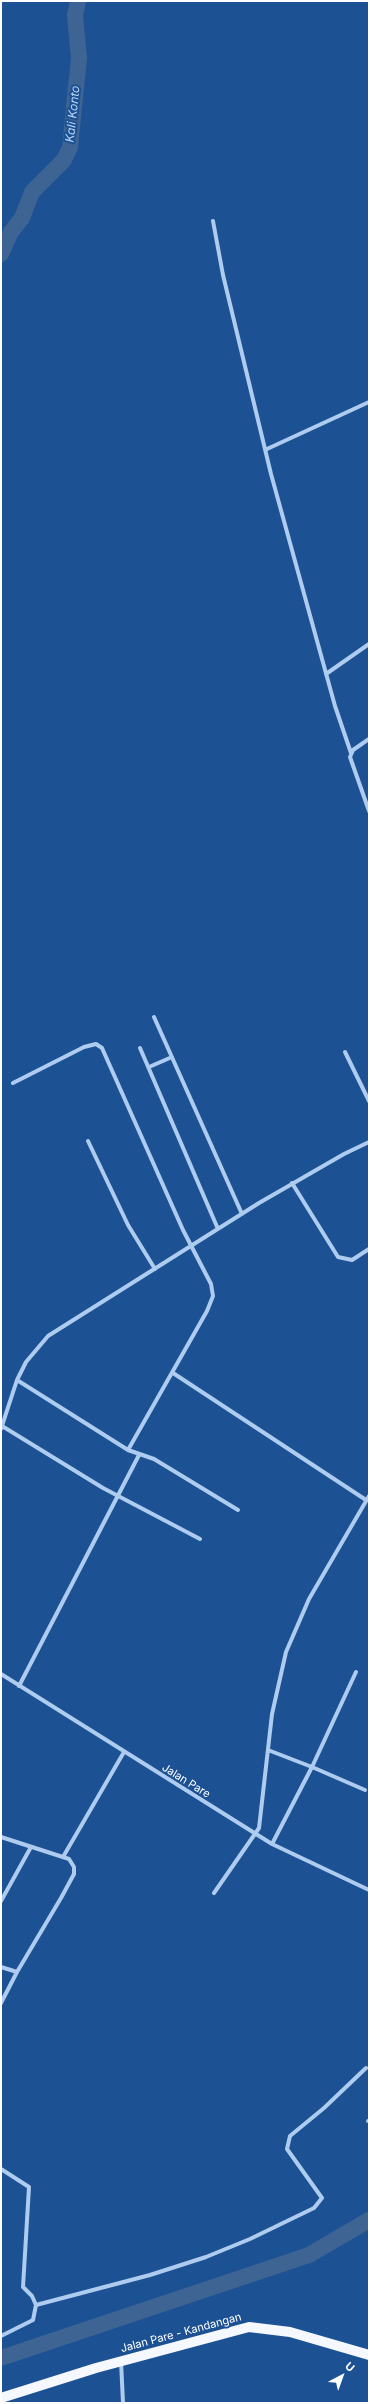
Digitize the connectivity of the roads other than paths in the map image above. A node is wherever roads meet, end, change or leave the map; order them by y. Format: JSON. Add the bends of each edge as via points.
{"nodes":[{"id":1,"x":213,"y":221,"type":"dead end"},
{"id":2,"x":369,"y":402,"type":"edge"},
{"id":3,"x":267,"y":448,"type":"junction"},
{"id":4,"x":369,"y":644,"type":"edge"},
{"id":5,"x":326,"y":674,"type":"junction"},
{"id":6,"x":369,"y":739,"type":"edge"},
{"id":7,"x":351,"y":752,"type":"junction"},
{"id":8,"x":369,"y":811,"type":"edge"},
{"id":9,"x":154,"y":1017,"type":"dead end"},
{"id":10,"x":140,"y":1048,"type":"dead end"},
{"id":11,"x":345,"y":1052,"type":"dead end"},
{"id":12,"x":172,"y":1057,"type":"junction"},
{"id":13,"x":149,"y":1067,"type":"junction"},
{"id":14,"x":13,"y":1083,"type":"dead end"},
{"id":15,"x":369,"y":1101,"type":"edge"},
{"id":16,"x":88,"y":1140,"type":"dead end"},
{"id":17,"x":369,"y":1142,"type":"edge"},
{"id":18,"x":292,"y":1183,"type":"junction"},
{"id":19,"x":242,"y":1214,"type":"junction"},
{"id":20,"x":218,"y":1229,"type":"junction"},
{"id":21,"x":191,"y":1247,"type":"junction"},
{"id":22,"x":369,"y":1248,"type":"edge"},
{"id":23,"x":154,"y":1269,"type":"junction"},
{"id":24,"x":173,"y":1373,"type":"junction"},
{"id":25,"x":17,"y":1380,"type":"junction"},
{"id":26,"x":3,"y":1417,"type":"edge"},
{"id":27,"x":2,"y":1428,"type":"edge"},
{"id":28,"x":128,"y":1450,"type":"junction"},
{"id":29,"x":138,"y":1455,"type":"junction"},
{"id":30,"x":118,"y":1495,"type":"junction"},
{"id":31,"x":369,"y":1496,"type":"edge"},
{"id":32,"x":366,"y":1500,"type":"junction"},
{"id":33,"x":238,"y":1510,"type":"dead end"},
{"id":34,"x":200,"y":1539,"type":"dead end"},
{"id":35,"x":356,"y":1672,"type":"dead end"},
{"id":36,"x":1,"y":1674,"type":"edge"},
{"id":37,"x":19,"y":1686,"type":"junction"},
{"id":38,"x":268,"y":1750,"type":"junction"},
{"id":39,"x":124,"y":1752,"type":"junction"},
{"id":40,"x":312,"y":1767,"type":"junction"},
{"id":41,"x":365,"y":1790,"type":"dead end"},
{"id":42,"x":256,"y":1834,"type":"junction"},
{"id":43,"x":1,"y":1837,"type":"edge"},
{"id":44,"x":272,"y":1844,"type":"junction"},
{"id":45,"x":31,"y":1847,"type":"junction"},
{"id":46,"x":63,"y":1857,"type":"junction"},
{"id":47,"x":369,"y":1890,"type":"edge"},
{"id":48,"x":214,"y":1893,"type":"dead end"},
{"id":49,"x":1,"y":1901,"type":"edge"},
{"id":50,"x":1,"y":1967,"type":"edge"},
{"id":51,"x":17,"y":1972,"type":"junction"},
{"id":52,"x":1,"y":2003,"type":"edge"},
{"id":53,"x":366,"y":2068,"type":"dead end"},
{"id":54,"x":1,"y":2169,"type":"edge"},
{"id":55,"x":36,"y":2305,"type":"junction"},
{"id":56,"x":1,"y":2336,"type":"edge"},
{"id":57,"x":369,"y":2355,"type":"edge"},
{"id":58,"x":121,"y":2361,"type":"junction"},
{"id":59,"x":1,"y":2398,"type":"edge"},
{"id":60,"x":122,"y":2403,"type":"edge"}],
"edges":[{"from":1,"to":3,"type":"street","via":[[223,275]]},
{"from":2,"to":3,"type":"street"},
{"from":3,"to":5,"type":"street"},
{"from":4,"to":5,"type":"street"},
{"from":5,"to":7,"type":"street"},
{"from":6,"to":7,"type":"street"},
{"from":7,"to":8,"type":"street","via":[[354,771]]},
{"from":9,"to":12,"type":"street"},
{"from":10,"to":13,"type":"street"},
{"from":11,"to":15,"type":"street"},
{"from":12,"to":13,"type":"street"},
{"from":12,"to":19,"type":"street"},
{"from":13,"to":20,"type":"street"},
{"from":14,"to":21,"type":"street","via":[[84,1047],[96,1044],[102,1048]]},
{"from":16,"to":23,"type":"street","via":[[128,1225]]},
{"from":17,"to":18,"type":"street"},
{"from":18,"to":19,"type":"street"},
{"from":18,"to":22,"type":"street","via":[[338,1256],[352,1260]]},
{"from":19,"to":20,"type":"street"},
{"from":20,"to":21,"type":"street"},
{"from":21,"to":23,"type":"street"},
{"from":21,"to":24,"type":"street","via":[[206,1273],[213,1296]]},
{"from":23,"to":25,"type":"street","via":[[48,1336],[32,1352]]},
{"from":24,"to":28,"type":"street"},
{"from":24,"to":32,"type":"street"},
{"from":25,"to":26,"type":"street"},
{"from":25,"to":28,"type":"street"},
{"from":26,"to":27,"type":"street"},
{"from":27,"to":30,"type":"street"},
{"from":28,"to":29,"type":"street"},
{"from":29,"to":30,"type":"street"},
{"from":29,"to":33,"type":"street","via":[[154,1460]]},
{"from":30,"to":34,"type":"street"},
{"from":30,"to":37,"type":"street"},
{"from":31,"to":32,"type":"street"},
{"from":32,"to":38,"type":"street","via":[[309,1599],[286,1652],[273,1706]]},
{"from":35,"to":40,"type":"street"},
{"from":36,"to":37,"type":"street","name":"Jalan Pare"},
{"from":37,"to":39,"type":"street","name":"Jalan Pare"},
{"from":38,"to":40,"type":"street"},
{"from":38,"to":42,"type":"street","via":[[262,1816]]},
{"from":39,"to":42,"type":"street","name":"Jalan Pare"},
{"from":39,"to":46,"type":"street"},
{"from":40,"to":41,"type":"street"},
{"from":40,"to":44,"type":"street"},
{"from":42,"to":44,"type":"street","name":"Jalan Pare"},
{"from":42,"to":48,"type":"street"},
{"from":43,"to":45,"type":"street"},
{"from":44,"to":47,"type":"street","name":"Jalan Pare"},
{"from":45,"to":46,"type":"street"},
{"from":45,"to":49,"type":"street"},
{"from":46,"to":51,"type":"street","via":[[72,1863],[74,1874]]},
{"from":50,"to":51,"type":"street"},
{"from":51,"to":52,"type":"street"},
{"from":53,"to":55,"type":"street","via":[[290,2136],[287,2149],[322,2198],[314,2208],[250,2240],[206,2257],[150,2275]]},
{"from":54,"to":55,"type":"street","via":[[28,2187],[23,2287],[32,2296]]},
{"from":55,"to":56,"type":"street","via":[[33,2320]]},
{"from":57,"to":58,"type":"main road","name":"Jalan Pare - Kandangan","via":[[290,2332],[249,2327]]},
{"from":58,"to":59,"type":"main road","name":"Jalan Pare - Kandangan"},
{"from":58,"to":60,"type":"street"}]}
